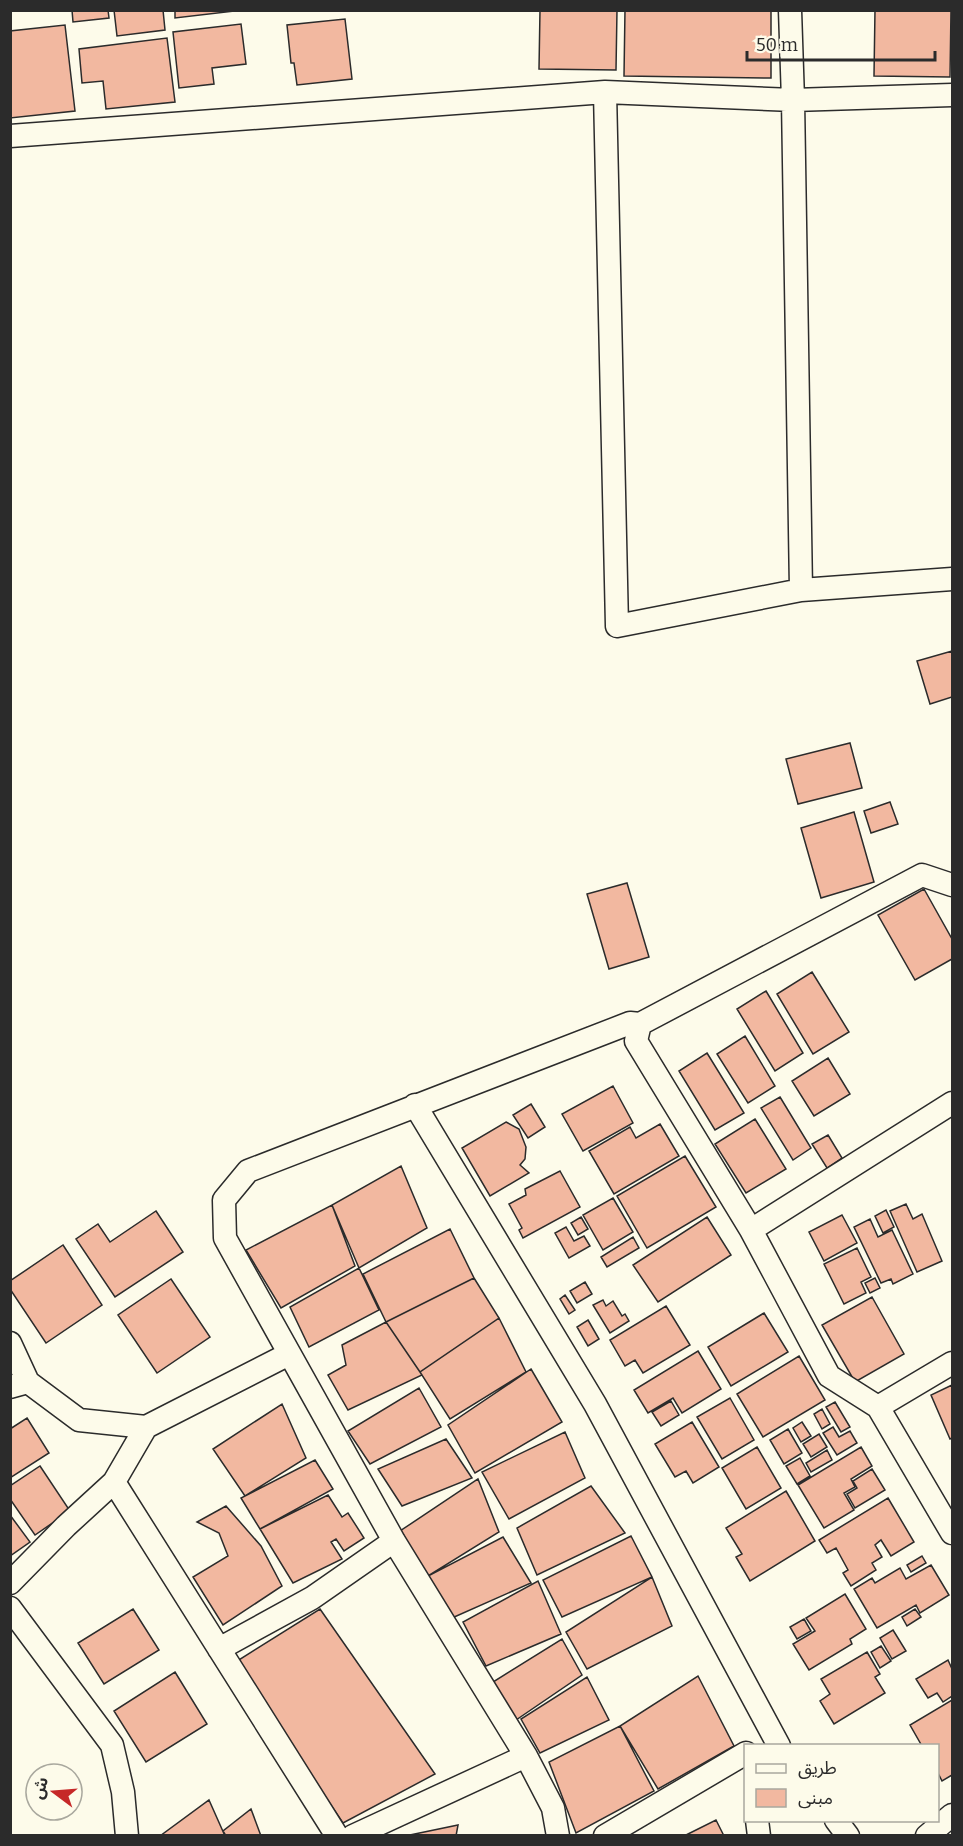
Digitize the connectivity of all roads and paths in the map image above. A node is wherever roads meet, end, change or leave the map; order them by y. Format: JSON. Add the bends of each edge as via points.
{"nodes":[{"id":1,"x":790,"y":10,"type":"edge"},
{"id":2,"x":605,"y":92,"type":"junction"},
{"id":3,"x":952,"y":95,"type":"edge"},
{"id":4,"x":793,"y":100,"type":"junction"},
{"id":5,"x":10,"y":136,"type":"edge"},
{"id":6,"x":952,"y":579,"type":"edge"},
{"id":7,"x":801,"y":590,"type":"junction"},
{"id":8,"x":952,"y":885,"type":"edge"},
{"id":9,"x":640,"y":1024,"type":"junction"},
{"id":10,"x":952,"y":1103,"type":"edge"},
{"id":11,"x":415,"y":1105,"type":"junction"},
{"id":12,"x":751,"y":1230,"type":"junction"},
{"id":13,"x":10,"y":1343,"type":"edge"},
{"id":14,"x":289,"y":1354,"type":"junction"},
{"id":15,"x":952,"y":1364,"type":"edge"},
{"id":16,"x":19,"y":1384,"type":"edge"},
{"id":17,"x":878,"y":1407,"type":"junction"},
{"id":18,"x":146,"y":1427,"type":"junction"},
{"id":19,"x":114,"y":1482,"type":"junction"},
{"id":20,"x":952,"y":1533,"type":"edge"},
{"id":21,"x":394,"y":1541,"type":"junction"},
{"id":22,"x":10,"y":1583,"type":"edge"},
{"id":23,"x":10,"y":1608,"type":"edge"},
{"id":24,"x":219,"y":1649,"type":"junction"},
{"id":25,"x":771,"y":1743,"type":"edge"},
{"id":26,"x":744,"y":1755,"type":"edge"},
{"id":27,"x":526,"y":1756,"type":"junction"},
{"id":28,"x":837,"y":1822,"type":"edge"},
{"id":29,"x":127,"y":1836,"type":"edge"},
{"id":30,"x":337,"y":1836,"type":"edge"},
{"id":31,"x":353,"y":1836,"type":"edge"},
{"id":32,"x":558,"y":1836,"type":"edge"},
{"id":33,"x":605,"y":1836,"type":"edge"},
{"id":34,"x":848,"y":1836,"type":"edge"}],
"edges":[{"from":1,"to":4,"type":"street"},
{"from":2,"to":4,"type":"street"},
{"from":2,"to":5,"type":"street"},
{"from":2,"to":7,"type":"street","via":[[617,626]]},
{"from":3,"to":4,"type":"street"},
{"from":4,"to":7,"type":"street"},
{"from":6,"to":7,"type":"street"},
{"from":8,"to":9,"type":"street","via":[[922,875]]},
{"from":9,"to":11,"type":"street","via":[[630,1023]]},
{"from":9,"to":12,"type":"street","via":[[636,1041]]},
{"from":10,"to":12,"type":"street"},
{"from":11,"to":14,"type":"street","via":[[248,1171],[224,1200],[225,1238]]},
{"from":11,"to":25,"type":"street","via":[[595,1404]]},
{"from":12,"to":17,"type":"street","via":[[829,1376]]},
{"from":13,"to":16,"type":"street"},
{"from":14,"to":18,"type":"street"},
{"from":14,"to":21,"type":"street"},
{"from":15,"to":17,"type":"street"},
{"from":16,"to":18,"type":"street","via":[[79,1420]]},
{"from":17,"to":20,"type":"street"},
{"from":18,"to":19,"type":"street"},
{"from":19,"to":22,"type":"street"},
{"from":19,"to":24,"type":"street"},
{"from":21,"to":24,"type":"street","via":[[312,1598]]},
{"from":21,"to":27,"type":"street"},
{"from":23,"to":29,"type":"street","via":[[112,1745],[123,1792]]},
{"from":24,"to":30,"type":"street"},
{"from":26,"to":33,"type":"street"},
{"from":27,"to":31,"type":"street"},
{"from":27,"to":32,"type":"street","via":[[554,1808]]},
{"from":28,"to":34,"type":"street"}]}
